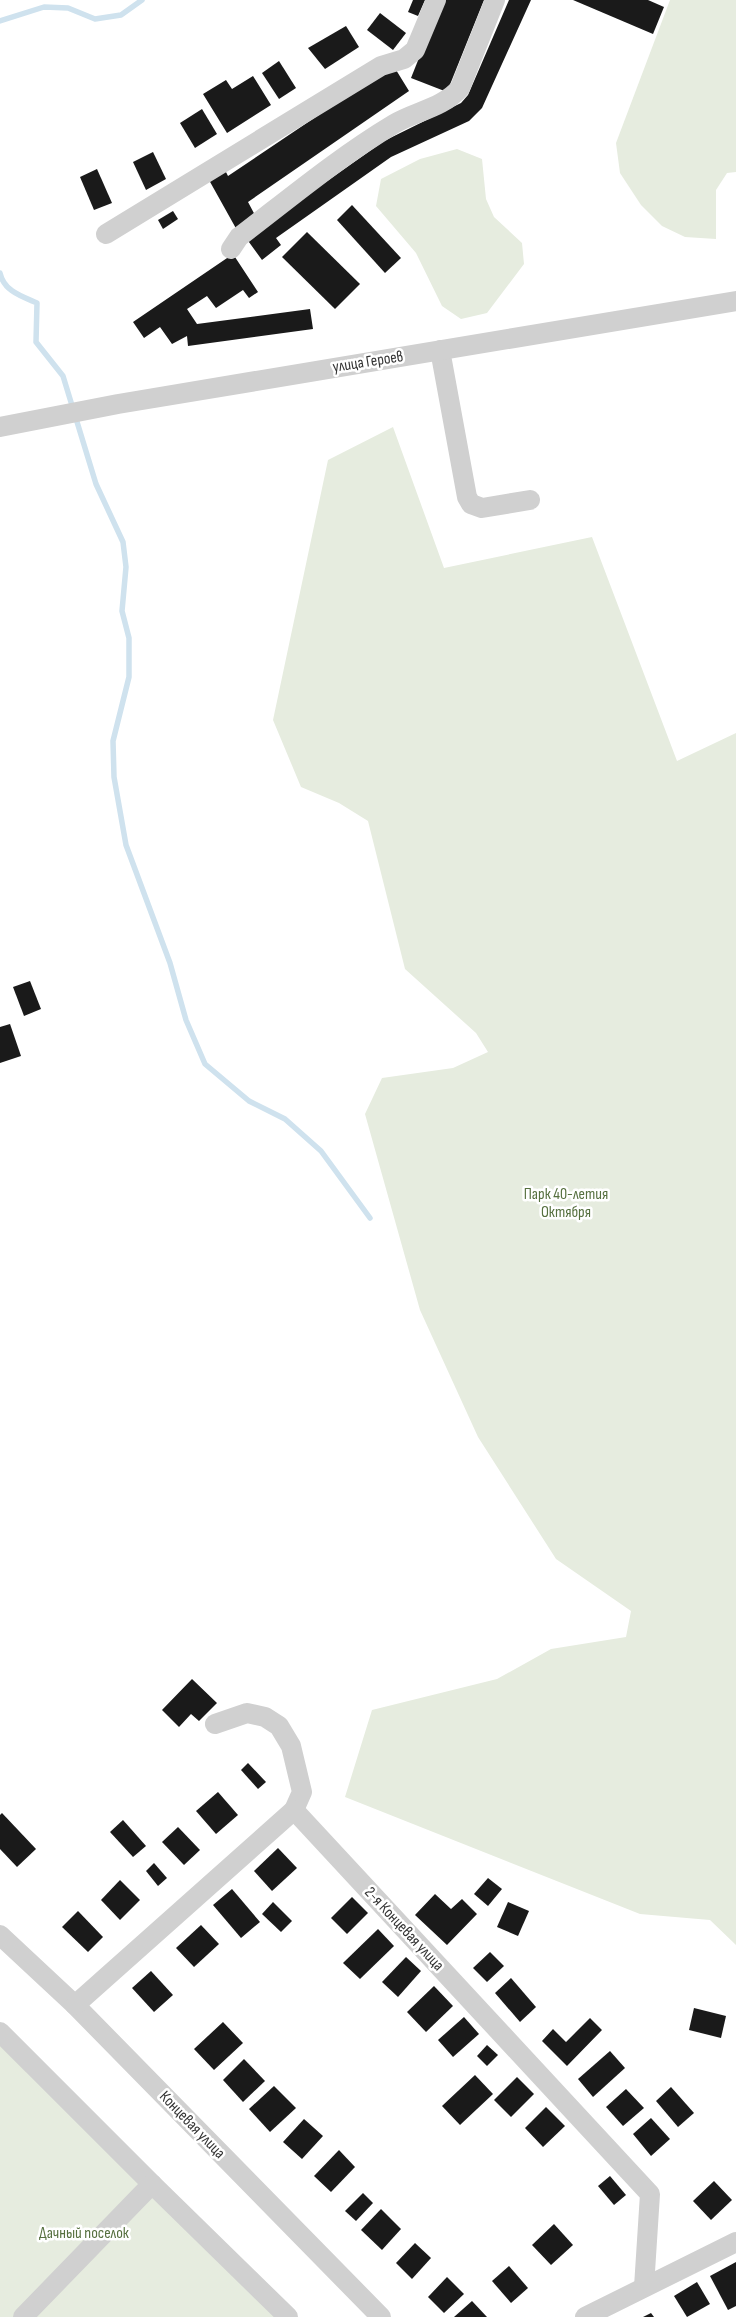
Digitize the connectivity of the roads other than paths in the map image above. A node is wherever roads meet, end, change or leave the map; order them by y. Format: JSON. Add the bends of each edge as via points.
{"nodes":[{"id":1,"x":436,"y":0,"type":"edge"},
{"id":2,"x":495,"y":0,"type":"edge"},
{"id":3,"x":106,"y":234,"type":"dead end"},
{"id":4,"x":231,"y":249,"type":"dead end"},
{"id":5,"x":736,"y":301,"type":"edge"},
{"id":6,"x":440,"y":350,"type":"junction"},
{"id":7,"x":0,"y":427,"type":"edge"},
{"id":8,"x":530,"y":500,"type":"dead end"},
{"id":9,"x":215,"y":1724,"type":"dead end"},
{"id":10,"x":294,"y":1810,"type":"junction"},
{"id":11,"x":0,"y":1936,"type":"edge"},
{"id":12,"x":75,"y":2005,"type":"junction"},
{"id":13,"x":3,"y":2040,"type":"edge"},
{"id":14,"x":152,"y":2184,"type":"junction"},
{"id":15,"x":736,"y":2242,"type":"edge"},
{"id":16,"x":644,"y":2287,"type":"junction"},
{"id":17,"x":23,"y":2317,"type":"edge"},
{"id":18,"x":288,"y":2317,"type":"edge"},
{"id":19,"x":382,"y":2317,"type":"edge"},
{"id":20,"x":585,"y":2317,"type":"edge"}],
"edges":[{"from":1,"to":3,"type":"street","via":[[415,50],[404,59],[381,66]]},
{"from":2,"to":4,"type":"street","via":[[460,88],[451,98],[396,123],[340,159],[239,237]]},
{"from":5,"to":6,"type":"street","name":"улица Героев"},
{"from":6,"to":7,"type":"street","name":"улица Героев"},
{"from":6,"to":8,"type":"street","via":[[467,497],[471,504],[482,508]]},
{"from":9,"to":10,"type":"street","via":[[247,1714],[265,1717],[279,1726],[291,1746],[302,1792]]},
{"from":10,"to":12,"type":"street"},
{"from":10,"to":16,"type":"street","name":"2-я Концевая улица","via":[[650,2194]]},
{"from":11,"to":12,"type":"street","name":"Концевая улица"},
{"from":12,"to":19,"type":"street","name":"Концевая улица"},
{"from":13,"to":14,"type":"street"},
{"from":14,"to":17,"type":"street"},
{"from":14,"to":18,"type":"street"},
{"from":15,"to":16,"type":"street"},
{"from":16,"to":20,"type":"street"}]}
